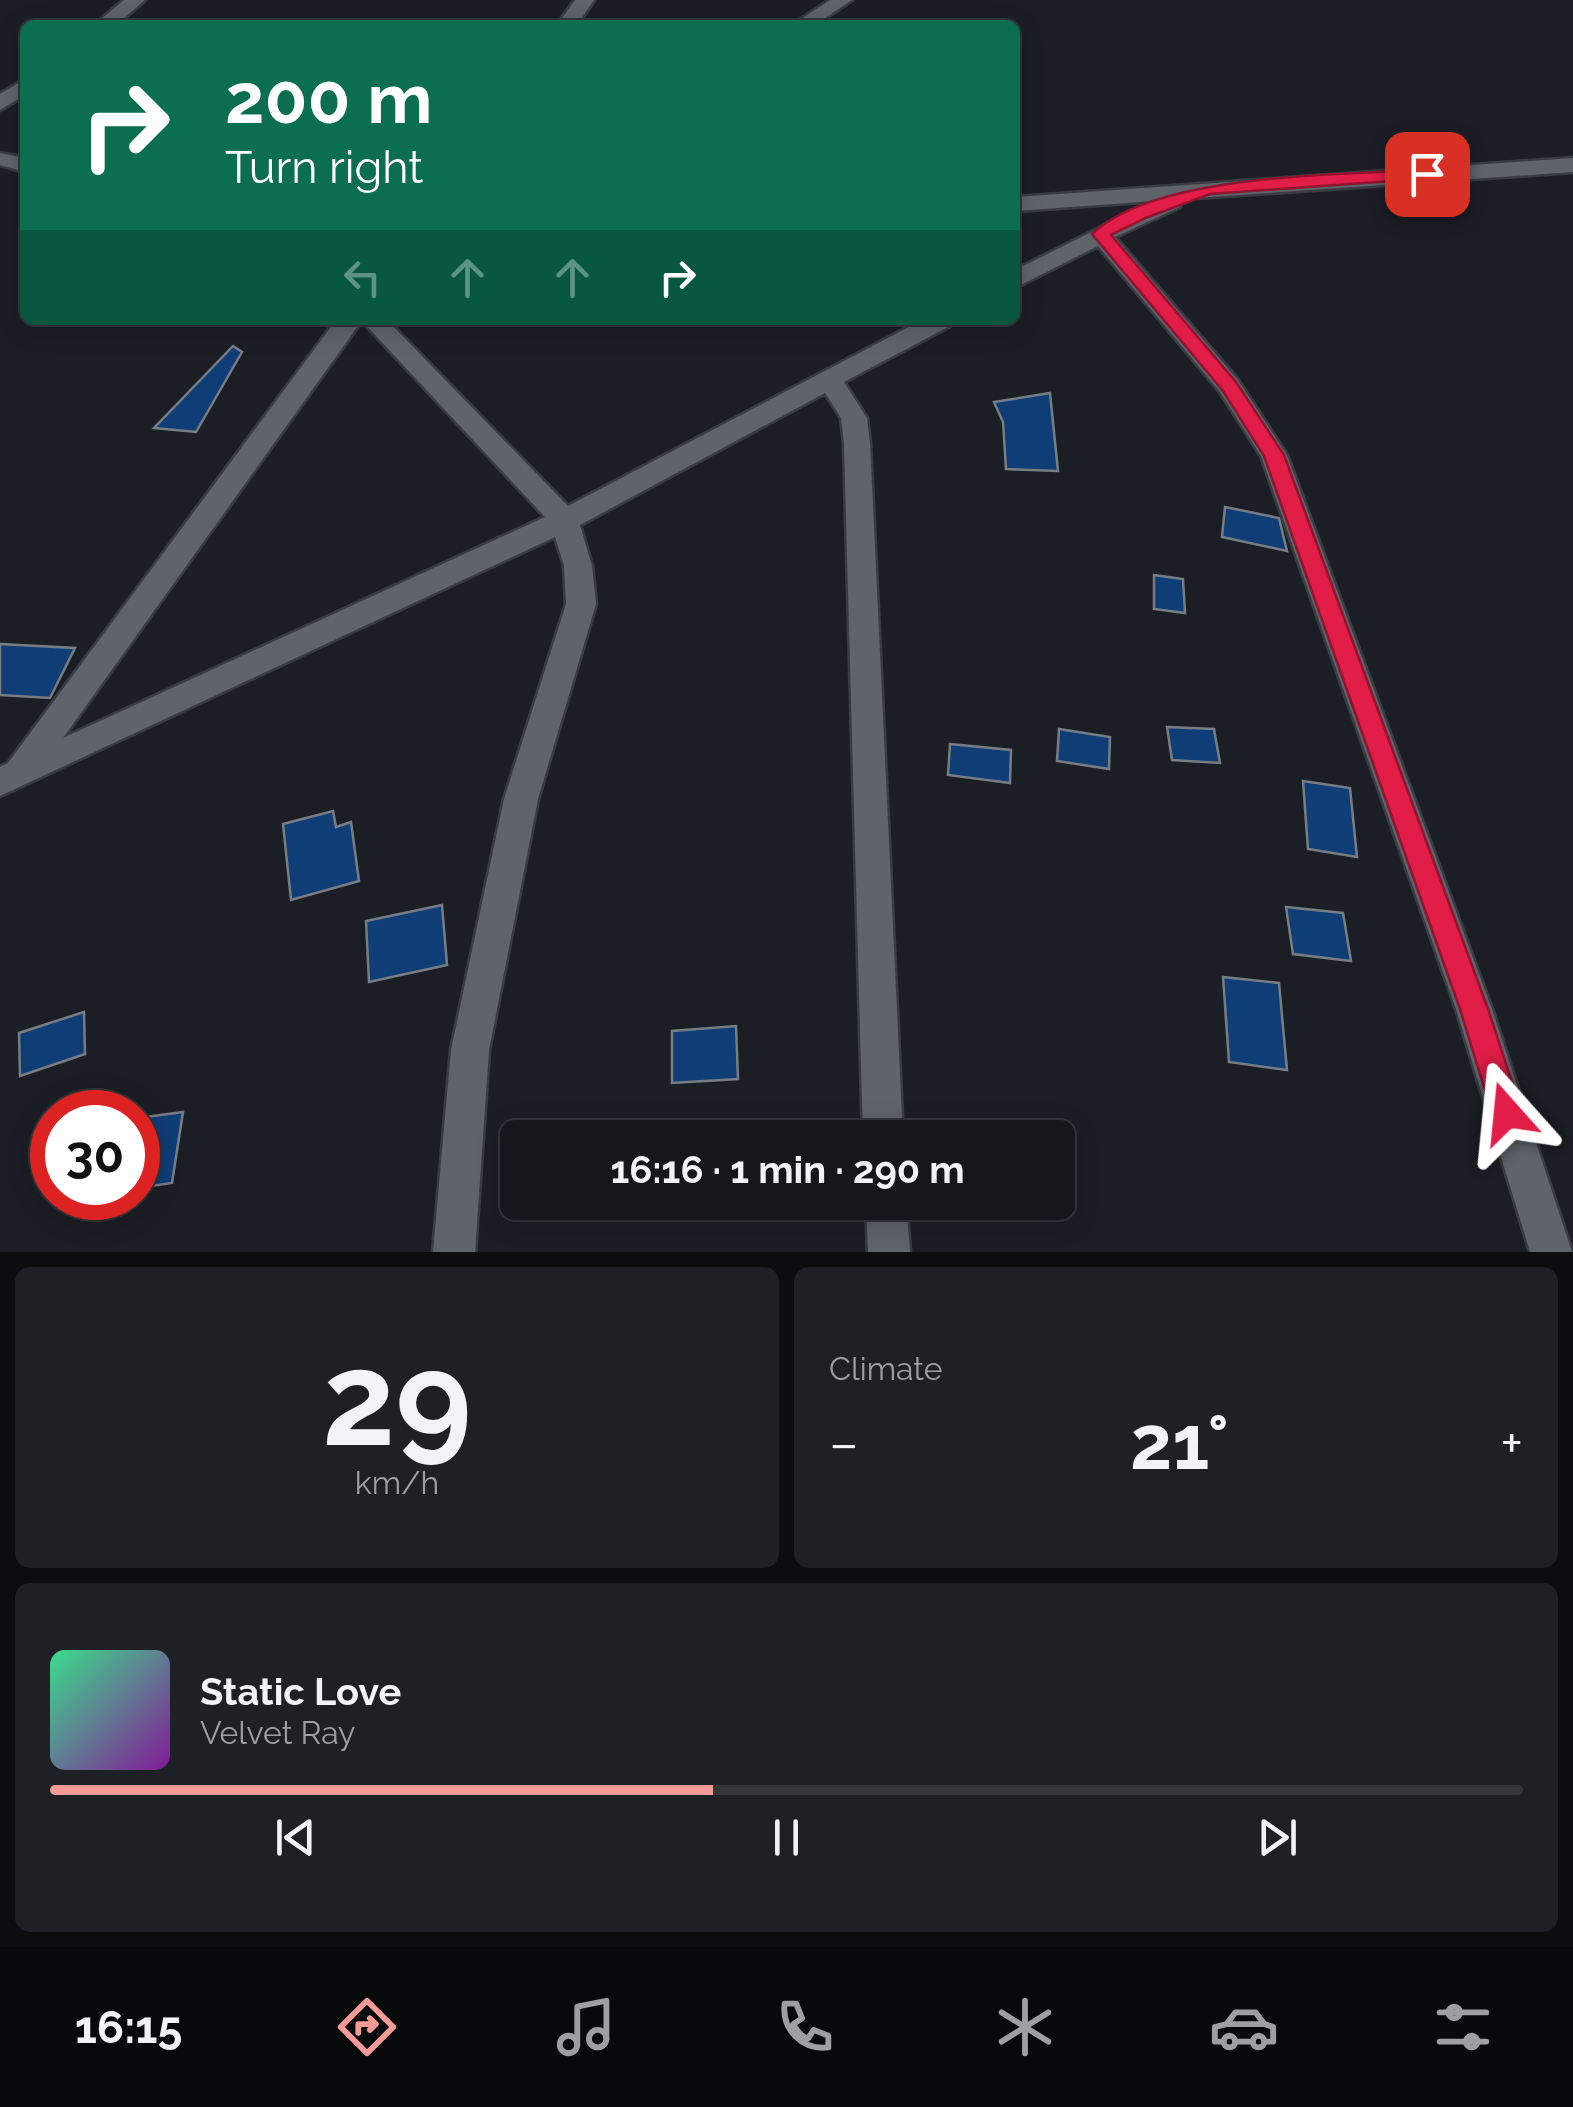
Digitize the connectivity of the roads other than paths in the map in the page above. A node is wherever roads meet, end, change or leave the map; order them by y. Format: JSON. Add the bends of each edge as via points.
{"nodes":[{"id":1,"x":136,"y":0,"type":"edge"},
{"id":2,"x":844,"y":0,"type":"edge"},
{"id":3,"x":110,"y":20,"type":"edge"},
{"id":4,"x":810,"y":20,"type":"edge"},
{"id":5,"x":20,"y":89,"type":"edge"},
{"id":6,"x":0,"y":104,"type":"edge"},
{"id":7,"x":1573,"y":164,"type":"edge"},
{"id":8,"x":1207,"y":190,"type":"junction"},
{"id":9,"x":1020,"y":204,"type":"edge"},
{"id":10,"x":1100,"y":234,"type":"junction"},
{"id":11,"x":1020,"y":277,"type":"edge"},
{"id":12,"x":345,"y":325,"type":"edge"},
{"id":13,"x":379,"y":325,"type":"edge"},
{"id":14,"x":932,"y":325,"type":"edge"},
{"id":15,"x":830,"y":380,"type":"junction"},
{"id":16,"x":565,"y":520,"type":"junction"},
{"id":17,"x":9,"y":778,"type":"edge"},
{"id":18,"x":882,"y":1120,"type":"edge"},
{"id":19,"x":887,"y":1220,"type":"edge"},
{"id":20,"x":454,"y":1252,"type":"edge"},
{"id":21,"x":889,"y":1252,"type":"edge"},
{"id":22,"x":1551,"y":1252,"type":"edge"}],
"edges":[{"from":1,"to":3,"type":"street"},
{"from":2,"to":4,"type":"street"},
{"from":5,"to":6,"type":"street"},
{"from":7,"to":8,"type":"street"},
{"from":8,"to":9,"type":"street"},
{"from":8,"to":10,"type":"street"},
{"from":10,"to":11,"type":"street"},
{"from":10,"to":22,"type":"street","via":[[1230,386],[1274,455],[1474,1009]]},
{"from":12,"to":17,"type":"street"},
{"from":13,"to":16,"type":"street"},
{"from":14,"to":15,"type":"street"},
{"from":15,"to":16,"type":"street"},
{"from":15,"to":18,"type":"street","via":[[854,418],[857,443]]},
{"from":16,"to":17,"type":"street"},
{"from":16,"to":20,"type":"street","via":[[581,604],[520,798],[470,1050]]},
{"from":19,"to":21,"type":"street"}]}
